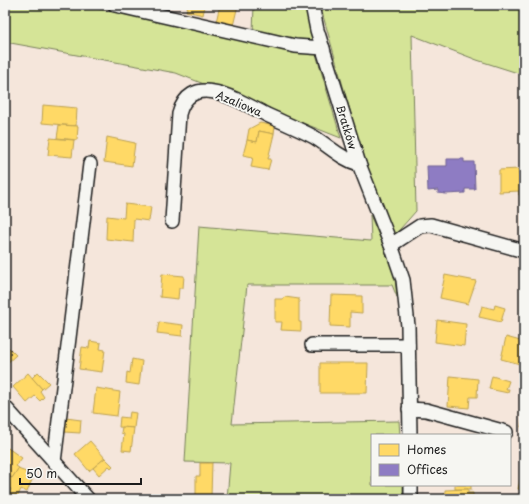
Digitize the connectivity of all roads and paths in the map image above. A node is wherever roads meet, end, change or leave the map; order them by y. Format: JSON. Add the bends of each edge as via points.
{"nodes":[{"id":1,"x":115,"y":5,"type":"edge"},
{"id":2,"x":312,"y":5,"type":"edge"},
{"id":3,"x":323,"y":48,"type":"junction"},
{"id":4,"x":90,"y":164,"type":"dead end"},
{"id":5,"x":359,"y":164,"type":"junction"},
{"id":6,"x":172,"y":221,"type":"dead end"},
{"id":7,"x":391,"y":245,"type":"junction"},
{"id":8,"x":524,"y":252,"type":"edge"},
{"id":9,"x":312,"y":345,"type":"dead end"},
{"id":10,"x":408,"y":345,"type":"junction"},
{"id":11,"x":5,"y":407,"type":"edge"},
{"id":12,"x":409,"y":409,"type":"junction"},
{"id":13,"x":506,"y":432,"type":"dead end"},
{"id":14,"x":410,"y":434,"type":"edge"},
{"id":15,"x":54,"y":462,"type":"junction"},
{"id":16,"x":411,"y":486,"type":"edge"},
{"id":17,"x":88,"y":499,"type":"edge"},
{"id":18,"x":411,"y":499,"type":"edge"}],
"edges":[{"from":1,"to":3,"type":"street","via":[[295,46]]},
{"from":2,"to":3,"type":"street","name":"Bratków"},
{"from":3,"to":5,"type":"street","name":"Bratków"},
{"from":4,"to":15,"type":"street"},
{"from":5,"to":6,"type":"street","name":"Azaliowa","via":[[347,161],[314,137],[234,99],[210,91],[194,93],[185,100],[179,114]]},
{"from":5,"to":7,"type":"street","name":"Bratków"},
{"from":7,"to":8,"type":"street","via":[[420,226],[431,225]]},
{"from":7,"to":10,"type":"street","name":"Bratków","via":[[405,294]]},
{"from":9,"to":10,"type":"street"},
{"from":10,"to":12,"type":"street","name":"Bratków"},
{"from":11,"to":15,"type":"street"},
{"from":12,"to":13,"type":"street","via":[[426,410]]},
{"from":12,"to":14,"type":"street","name":"Bratków"},
{"from":15,"to":17,"type":"street"},
{"from":16,"to":18,"type":"street"}]}
